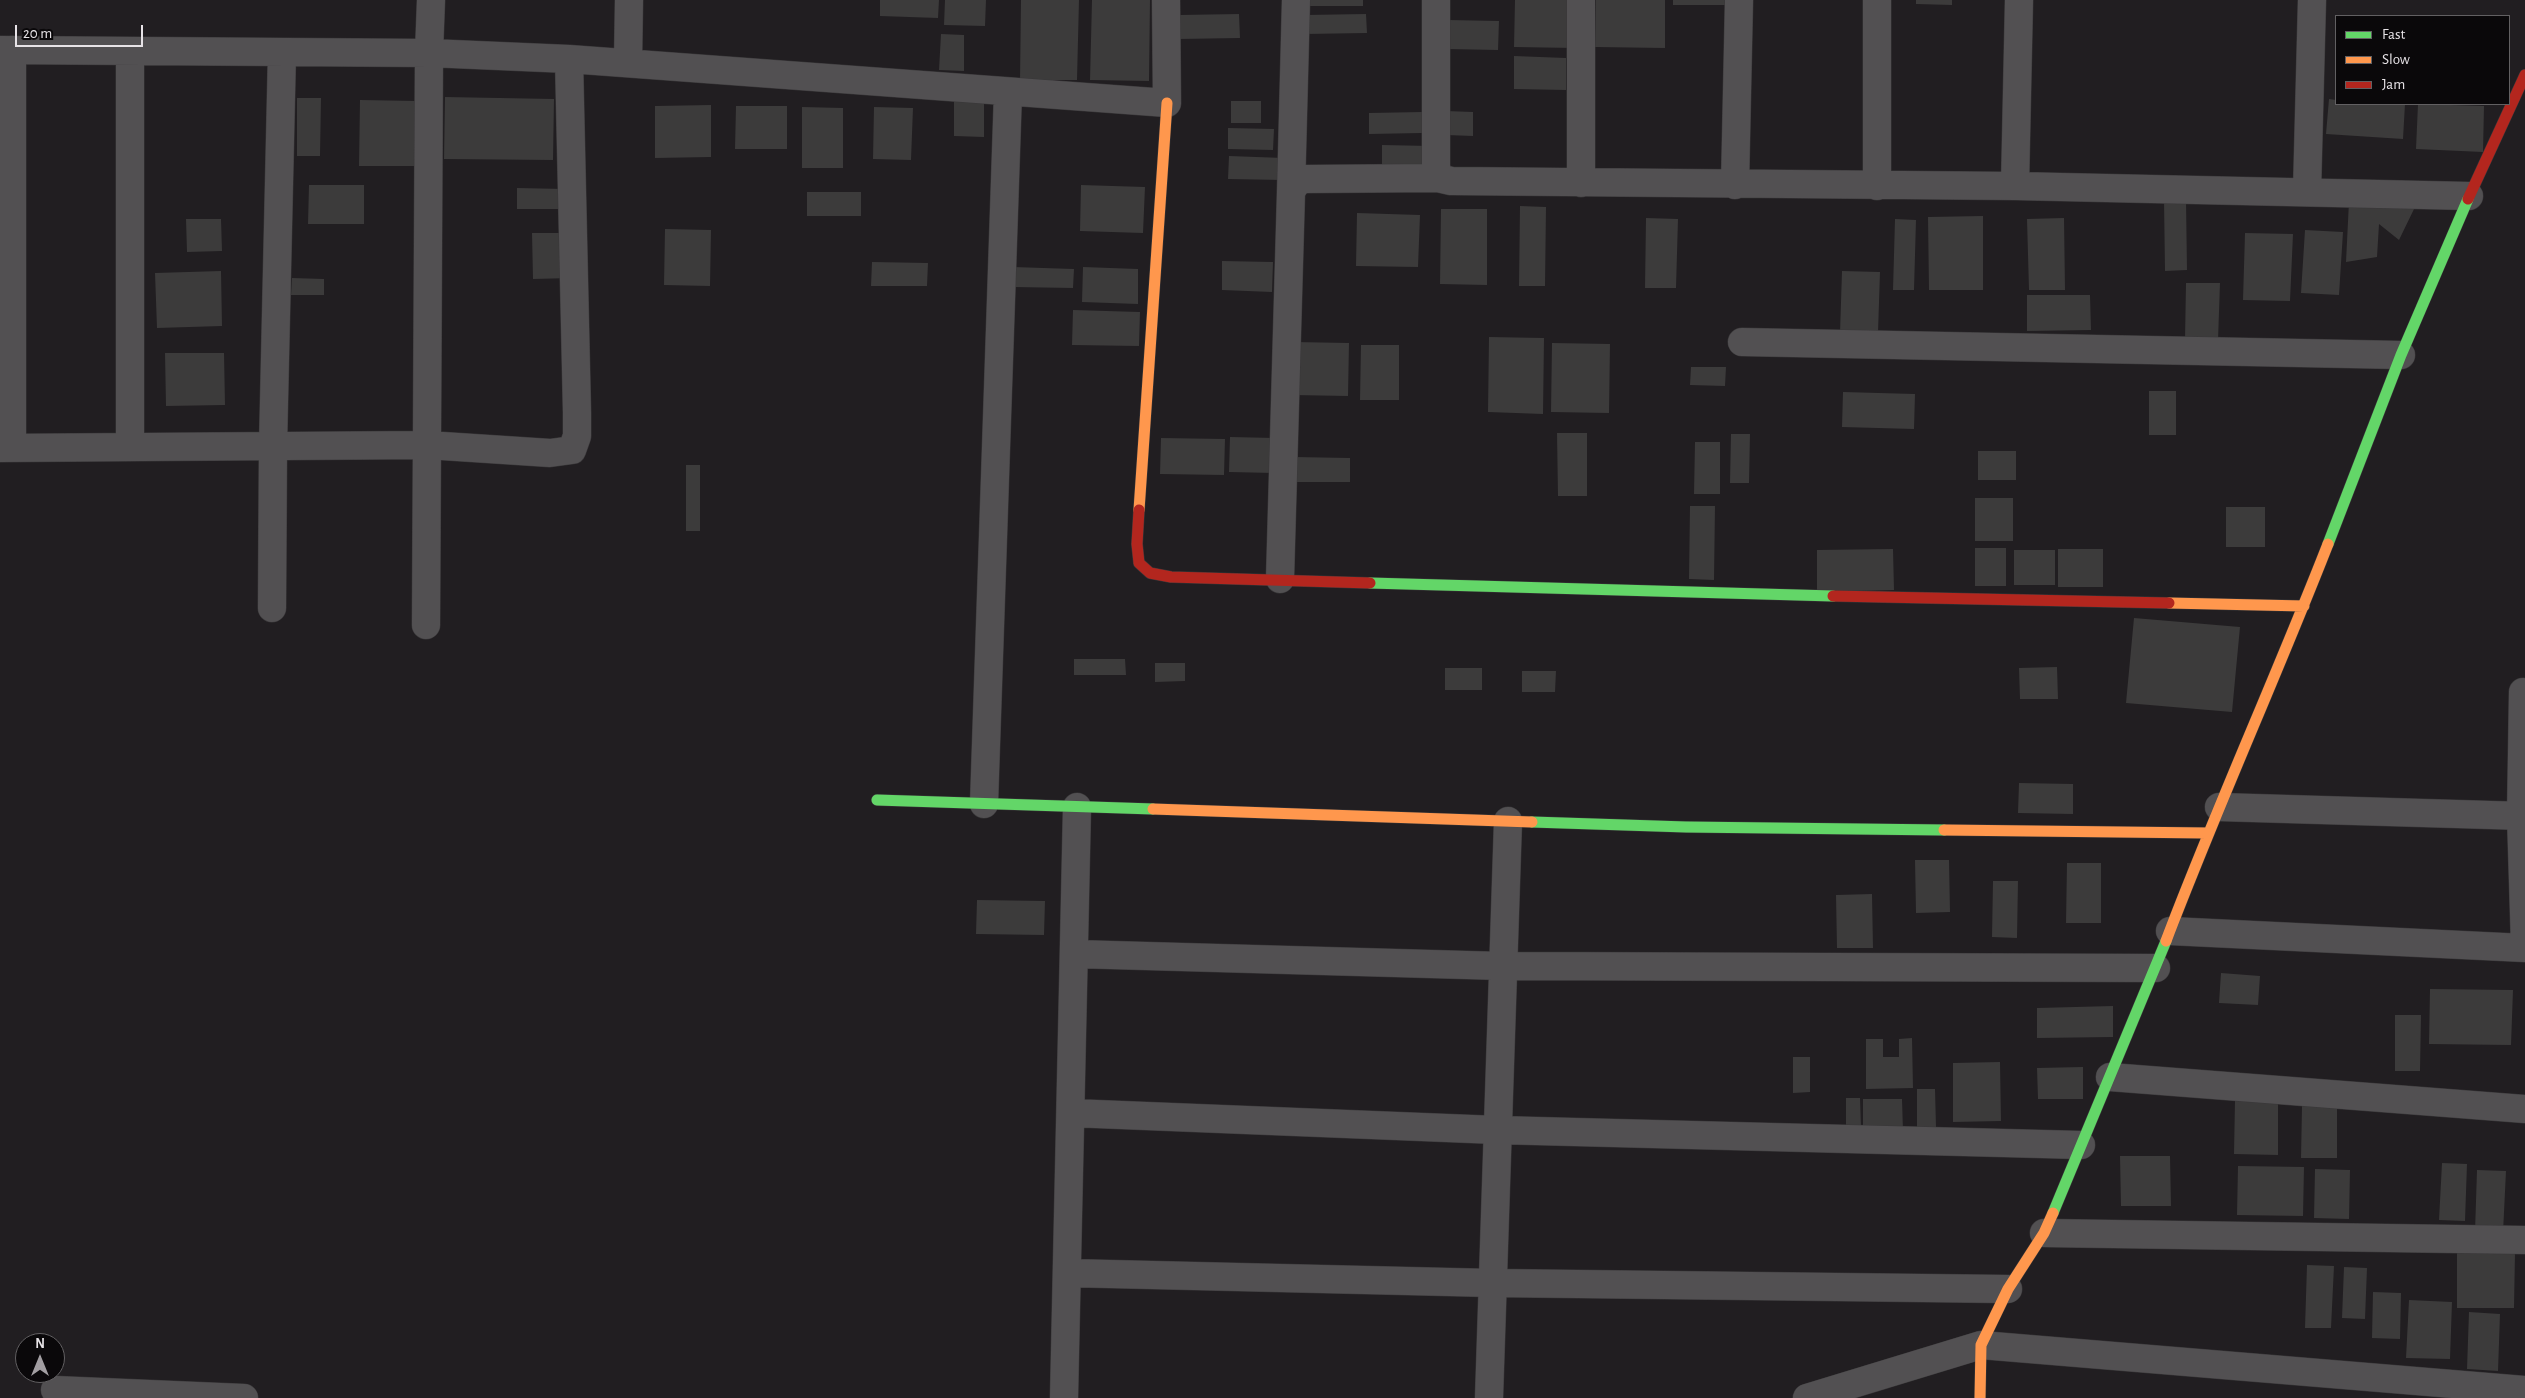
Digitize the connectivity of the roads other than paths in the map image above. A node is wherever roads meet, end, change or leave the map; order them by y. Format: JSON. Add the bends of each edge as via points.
{"nodes":[{"id":1,"x":431,"y":0,"type":"edge"},
{"id":2,"x":629,"y":0,"type":"edge"},
{"id":3,"x":1166,"y":0,"type":"edge"},
{"id":4,"x":1296,"y":0,"type":"edge"},
{"id":5,"x":1436,"y":0,"type":"edge"},
{"id":6,"x":1581,"y":0,"type":"edge"},
{"id":7,"x":1739,"y":0,"type":"edge"},
{"id":8,"x":1877,"y":0,"type":"edge"},
{"id":9,"x":2019,"y":0,"type":"edge"},
{"id":10,"x":2312,"y":0,"type":"edge"},
{"id":11,"x":6,"y":50,"type":"edge"},
{"id":12,"x":130,"y":51,"type":"junction"},
{"id":13,"x":282,"y":52,"type":"junction"},
{"id":14,"x":429,"y":53,"type":"junction"},
{"id":15,"x":569,"y":59,"type":"junction"},
{"id":16,"x":628,"y":63,"type":"junction"},
{"id":17,"x":2525,"y":75,"type":"edge"},
{"id":18,"x":1008,"y":92,"type":"junction"},
{"id":19,"x":1167,"y":103,"type":"junction"},
{"id":20,"x":1438,"y":178,"type":"junction"},
{"id":21,"x":1581,"y":183,"type":"junction"},
{"id":22,"x":1735,"y":185,"type":"junction"},
{"id":23,"x":1877,"y":186,"type":"junction"},
{"id":24,"x":2015,"y":186,"type":"junction"},
{"id":25,"x":1291,"y":192,"type":"junction"},
{"id":26,"x":2307,"y":192,"type":"junction"},
{"id":27,"x":2469,"y":196,"type":"junction"},
{"id":28,"x":1742,"y":342,"type":"dead end"},
{"id":29,"x":2401,"y":355,"type":"junction"},
{"id":30,"x":427,"y":445,"type":"junction"},
{"id":31,"x":130,"y":446,"type":"junction"},
{"id":32,"x":273,"y":446,"type":"junction"},
{"id":33,"x":6,"y":448,"type":"edge"},
{"id":34,"x":1280,"y":579,"type":"junction"},
{"id":35,"x":2304,"y":606,"type":"junction"},
{"id":36,"x":272,"y":608,"type":"dead end"},
{"id":37,"x":426,"y":625,"type":"dead end"},
{"id":38,"x":2523,"y":692,"type":"dead end"},
{"id":39,"x":877,"y":800,"type":"dead end"},
{"id":40,"x":984,"y":804,"type":"junction"},
{"id":41,"x":1077,"y":807,"type":"junction"},
{"id":42,"x":2219,"y":807,"type":"junction"},
{"id":43,"x":2523,"y":816,"type":"edge"},
{"id":44,"x":1508,"y":822,"type":"junction"},
{"id":45,"x":2207,"y":834,"type":"junction"},
{"id":46,"x":2170,"y":931,"type":"junction"},
{"id":47,"x":2525,"y":947,"type":"edge"},
{"id":48,"x":1075,"y":954,"type":"junction"},
{"id":49,"x":1502,"y":966,"type":"junction"},
{"id":50,"x":2156,"y":968,"type":"junction"},
{"id":51,"x":2110,"y":1077,"type":"junction"},
{"id":52,"x":2525,"y":1109,"type":"edge"},
{"id":53,"x":1071,"y":1113,"type":"junction"},
{"id":54,"x":1497,"y":1130,"type":"junction"},
{"id":55,"x":2082,"y":1145,"type":"junction"},
{"id":56,"x":2044,"y":1233,"type":"junction"},
{"id":57,"x":2525,"y":1240,"type":"edge"},
{"id":58,"x":1067,"y":1274,"type":"junction"},
{"id":59,"x":1492,"y":1283,"type":"junction"},
{"id":60,"x":2008,"y":1289,"type":"junction"},
{"id":61,"x":1981,"y":1345,"type":"junction"},
{"id":62,"x":55,"y":1390,"type":"dead end"},
{"id":63,"x":2525,"y":1390,"type":"edge"},
{"id":64,"x":244,"y":1398,"type":"edge"},
{"id":65,"x":1064,"y":1398,"type":"edge"},
{"id":66,"x":1489,"y":1398,"type":"edge"},
{"id":67,"x":1807,"y":1398,"type":"edge"},
{"id":68,"x":1980,"y":1398,"type":"edge"}],
"edges":[{"from":1,"to":14,"type":"street"},
{"from":2,"to":16,"type":"street"},
{"from":3,"to":19,"type":"street"},
{"from":4,"to":25,"type":"street"},
{"from":5,"to":20,"type":"street"},
{"from":6,"to":21,"type":"street"},
{"from":7,"to":22,"type":"street"},
{"from":8,"to":23,"type":"street"},
{"from":9,"to":24,"type":"street"},
{"from":10,"to":26,"type":"street"},
{"from":11,"to":12,"type":"street"},
{"from":11,"to":33,"type":"street"},
{"from":12,"to":13,"type":"street"},
{"from":12,"to":31,"type":"street"},
{"from":13,"to":14,"type":"street"},
{"from":13,"to":32,"type":"street"},
{"from":14,"to":15,"type":"street"},
{"from":14,"to":30,"type":"street"},
{"from":15,"to":16,"type":"street"},
{"from":15,"to":30,"type":"street","via":[[577,413],[577,436],[572,450],[550,453]]},
{"from":16,"to":18,"type":"street"},
{"from":17,"to":27,"type":"street"},
{"from":18,"to":19,"type":"street"},
{"from":18,"to":40,"type":"street"},
{"from":19,"to":34,"type":"street","via":[[1137,544],[1139,563],[1150,573],[1171,578]]},
{"from":20,"to":21,"type":"street","via":[[1451,181]]},
{"from":20,"to":25,"type":"street","via":[[1304,179],[1296,183]]},
{"from":21,"to":22,"type":"street"},
{"from":22,"to":23,"type":"street"},
{"from":23,"to":24,"type":"street"},
{"from":24,"to":26,"type":"street"},
{"from":25,"to":34,"type":"street"},
{"from":26,"to":27,"type":"street"},
{"from":27,"to":29,"type":"street"},
{"from":28,"to":29,"type":"street"},
{"from":29,"to":35,"type":"street"},
{"from":30,"to":32,"type":"street"},
{"from":30,"to":37,"type":"street"},
{"from":31,"to":32,"type":"street"},
{"from":31,"to":33,"type":"street"},
{"from":32,"to":36,"type":"street"},
{"from":34,"to":35,"type":"street","via":[[1745,594]]},
{"from":35,"to":42,"type":"street"},
{"from":38,"to":43,"type":"street"},
{"from":39,"to":40,"type":"street"},
{"from":40,"to":41,"type":"street"},
{"from":41,"to":44,"type":"street"},
{"from":41,"to":48,"type":"street"},
{"from":42,"to":43,"type":"street"},
{"from":42,"to":45,"type":"street"},
{"from":43,"to":47,"type":"street"},
{"from":44,"to":45,"type":"street"},
{"from":44,"to":49,"type":"street"},
{"from":45,"to":46,"type":"street"},
{"from":46,"to":47,"type":"street"},
{"from":46,"to":50,"type":"street"},
{"from":48,"to":49,"type":"street"},
{"from":48,"to":53,"type":"street"},
{"from":49,"to":50,"type":"street"},
{"from":49,"to":54,"type":"street"},
{"from":50,"to":51,"type":"street"},
{"from":51,"to":52,"type":"street"},
{"from":51,"to":55,"type":"street"},
{"from":53,"to":54,"type":"street"},
{"from":53,"to":58,"type":"street"},
{"from":54,"to":55,"type":"street"},
{"from":54,"to":59,"type":"street"},
{"from":55,"to":56,"type":"street"},
{"from":56,"to":57,"type":"street"},
{"from":56,"to":60,"type":"street"},
{"from":58,"to":59,"type":"street"},
{"from":58,"to":65,"type":"street"},
{"from":59,"to":60,"type":"street"},
{"from":59,"to":66,"type":"street"},
{"from":60,"to":61,"type":"street"},
{"from":61,"to":63,"type":"street"},
{"from":61,"to":67,"type":"street"},
{"from":61,"to":68,"type":"street"},
{"from":62,"to":64,"type":"street"}]}
